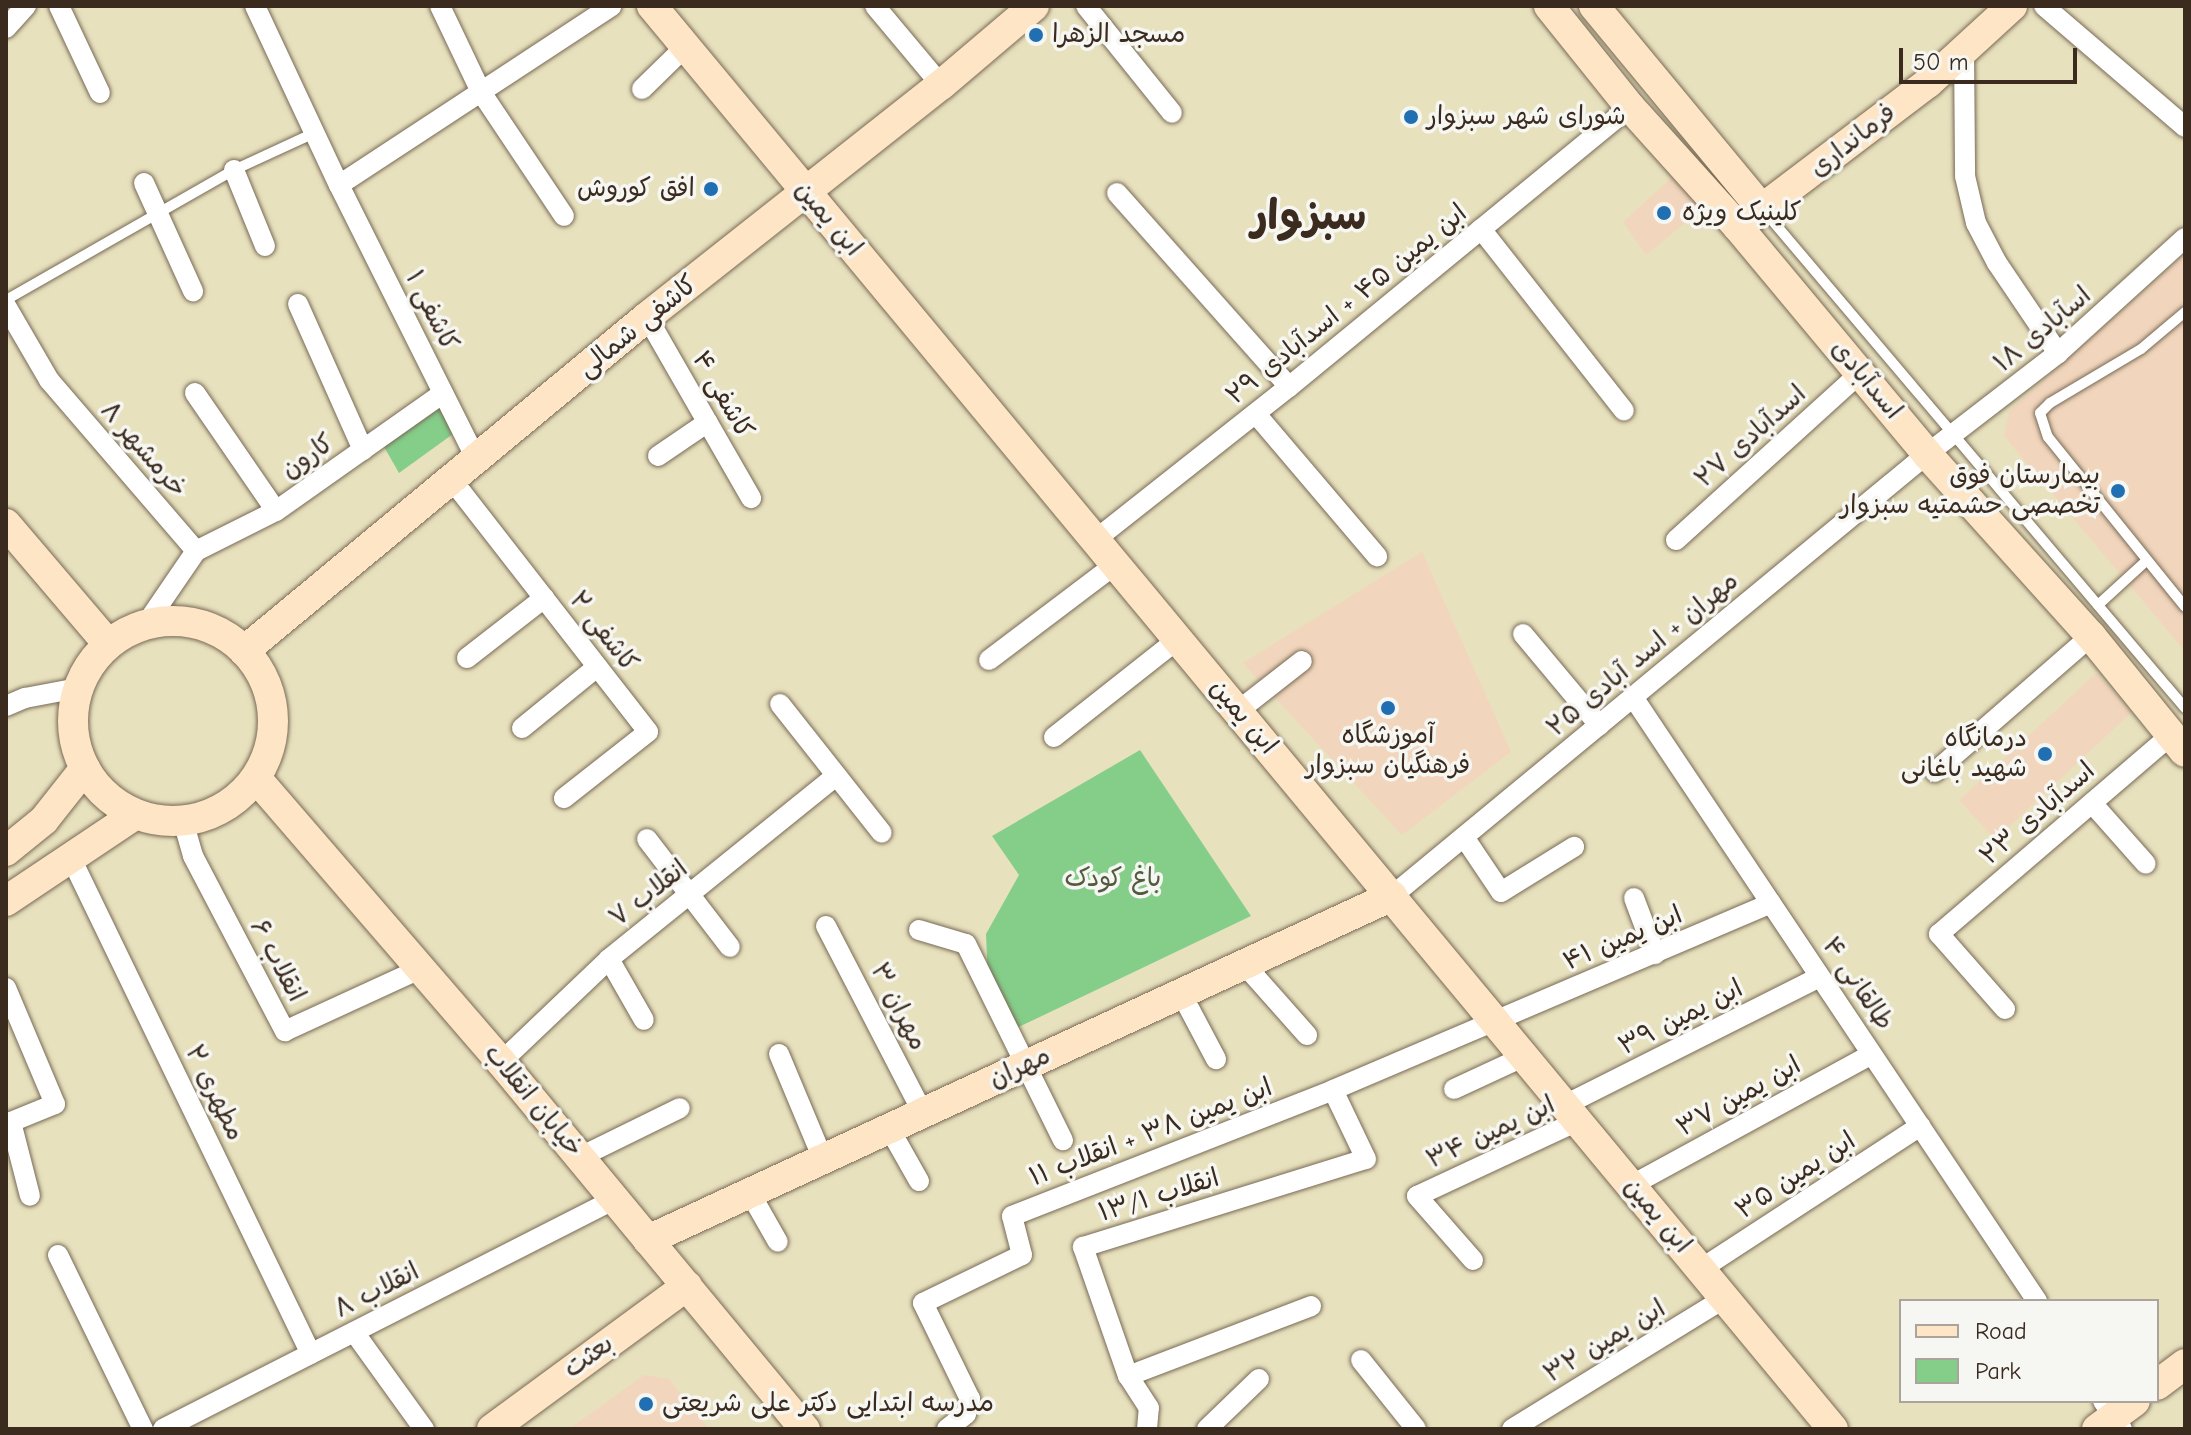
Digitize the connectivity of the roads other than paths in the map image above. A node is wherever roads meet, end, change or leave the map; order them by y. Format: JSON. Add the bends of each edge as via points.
{"nodes":[{"id":1,"x":26,"y":6,"type":"edge"},
{"id":2,"x":59,"y":6,"type":"edge"},
{"id":3,"x":255,"y":6,"type":"edge"},
{"id":4,"x":440,"y":6,"type":"edge"},
{"id":5,"x":612,"y":6,"type":"edge"},
{"id":6,"x":652,"y":6,"type":"edge"},
{"id":7,"x":875,"y":6,"type":"edge"},
{"id":8,"x":1034,"y":6,"type":"edge"},
{"id":9,"x":1086,"y":6,"type":"edge"},
{"id":10,"x":1549,"y":6,"type":"edge"},
{"id":11,"x":1594,"y":6,"type":"edge"},
{"id":12,"x":2012,"y":6,"type":"edge"},
{"id":13,"x":2044,"y":6,"type":"edge"},
{"id":14,"x":6,"y":28,"type":"edge"},
{"id":15,"x":686,"y":46,"type":"junction"},
{"id":16,"x":1964,"y":50,"type":"junction"},
{"id":17,"x":941,"y":85,"type":"junction"},
{"id":18,"x":642,"y":89,"type":"dead end"},
{"id":19,"x":481,"y":92,"type":"junction"},
{"id":20,"x":100,"y":93,"type":"dead end"},
{"id":21,"x":1630,"y":107,"type":"junction"},
{"id":22,"x":1172,"y":113,"type":"dead end"},
{"id":23,"x":2185,"y":127,"type":"edge"},
{"id":24,"x":314,"y":133,"type":"junction"},
{"id":25,"x":234,"y":170,"type":"junction"},
{"id":26,"x":144,"y":183,"type":"dead end"},
{"id":27,"x":339,"y":185,"type":"junction"},
{"id":28,"x":806,"y":192,"type":"junction"},
{"id":29,"x":1117,"y":193,"type":"dead end"},
{"id":30,"x":1763,"y":210,"type":"junction"},
{"id":31,"x":157,"y":214,"type":"junction"},
{"id":32,"x":564,"y":216,"type":"dead end"},
{"id":33,"x":1738,"y":227,"type":"junction"},
{"id":34,"x":1481,"y":229,"type":"junction"},
{"id":35,"x":2185,"y":238,"type":"edge"},
{"id":36,"x":265,"y":246,"type":"dead end"},
{"id":37,"x":193,"y":291,"type":"dead end"},
{"id":38,"x":6,"y":300,"type":"edge"},
{"id":39,"x":298,"y":304,"type":"dead end"},
{"id":40,"x":6,"y":306,"type":"edge"},
{"id":41,"x":2185,"y":312,"type":"edge"},
{"id":42,"x":647,"y":317,"type":"junction"},
{"id":43,"x":2058,"y":353,"type":"junction"},
{"id":44,"x":1860,"y":373,"type":"junction"},
{"id":45,"x":1289,"y":387,"type":"junction"},
{"id":46,"x":195,"y":393,"type":"dead end"},
{"id":47,"x":443,"y":393,"type":"junction"},
{"id":48,"x":1624,"y":411,"type":"dead end"},
{"id":49,"x":1256,"y":414,"type":"junction"},
{"id":50,"x":708,"y":422,"type":"junction"},
{"id":51,"x":1954,"y":436,"type":"junction"},
{"id":52,"x":363,"y":450,"type":"junction"},
{"id":53,"x":1927,"y":454,"type":"junction"},
{"id":54,"x":658,"y":456,"type":"dead end"},
{"id":55,"x":476,"y":459,"type":"junction"},
{"id":56,"x":452,"y":480,"type":"junction"},
{"id":57,"x":751,"y":498,"type":"dead end"},
{"id":58,"x":276,"y":511,"type":"junction"},
{"id":59,"x":6,"y":524,"type":"edge"},
{"id":60,"x":1095,"y":540,"type":"junction"},
{"id":61,"x":1676,"y":540,"type":"dead end"},
{"id":62,"x":196,"y":551,"type":"junction"},
{"id":63,"x":1377,"y":556,"type":"dead end"},
{"id":64,"x":2146,"y":561,"type":"junction"},
{"id":65,"x":1116,"y":564,"type":"junction"},
{"id":66,"x":544,"y":598,"type":"junction"},
{"id":67,"x":2098,"y":605,"type":"junction"},
{"id":68,"x":2185,"y":607,"type":"edge"},
{"id":69,"x":146,"y":624,"type":"junction"},
{"id":70,"x":1523,"y":634,"type":"dead end"},
{"id":71,"x":2091,"y":636,"type":"junction"},
{"id":72,"x":1178,"y":639,"type":"junction"},
{"id":73,"x":108,"y":644,"type":"junction"},
{"id":74,"x":244,"y":651,"type":"junction"},
{"id":75,"x":467,"y":658,"type":"dead end"},
{"id":76,"x":989,"y":660,"type":"dead end"},
{"id":77,"x":1302,"y":661,"type":"dead end"},
{"id":78,"x":597,"y":667,"type":"junction"},
{"id":79,"x":78,"y":688,"type":"junction"},
{"id":80,"x":1633,"y":697,"type":"junction"},
{"id":81,"x":780,"y":704,"type":"dead end"},
{"id":82,"x":6,"y":706,"type":"edge"},
{"id":83,"x":1238,"y":711,"type":"junction"},
{"id":84,"x":1599,"y":725,"type":"junction"},
{"id":85,"x":522,"y":728,"type":"dead end"},
{"id":86,"x":2181,"y":731,"type":"edge"},
{"id":87,"x":1054,"y":737,"type":"dead end"},
{"id":88,"x":85,"y":768,"type":"junction"},
{"id":89,"x":1935,"y":772,"type":"dead end"},
{"id":90,"x":836,"y":776,"type":"junction"},
{"id":91,"x":256,"y":778,"type":"junction"},
{"id":92,"x":564,"y":798,"type":"dead end"},
{"id":93,"x":2092,"y":803,"type":"junction"},
{"id":94,"x":136,"y":814,"type":"junction"},
{"id":95,"x":183,"y":821,"type":"junction"},
{"id":96,"x":882,"y":833,"type":"dead end"},
{"id":97,"x":1464,"y":837,"type":"junction"},
{"id":98,"x":647,"y":839,"type":"dead end"},
{"id":99,"x":1574,"y":847,"type":"dead end"},
{"id":100,"x":6,"y":851,"type":"edge"},
{"id":101,"x":70,"y":856,"type":"junction"},
{"id":102,"x":2146,"y":864,"type":"dead end"},
{"id":103,"x":691,"y":895,"type":"junction"},
{"id":104,"x":1392,"y":896,"type":"junction"},
{"id":105,"x":1634,"y":898,"type":"dead end"},
{"id":106,"x":6,"y":901,"type":"edge"},
{"id":107,"x":1771,"y":903,"type":"junction"},
{"id":108,"x":826,"y":926,"type":"dead end"},
{"id":109,"x":919,"y":930,"type":"dead end"},
{"id":110,"x":730,"y":947,"type":"dead end"},
{"id":111,"x":1655,"y":954,"type":"junction"},
{"id":112,"x":609,"y":959,"type":"junction"},
{"id":113,"x":1244,"y":964,"type":"junction"},
{"id":114,"x":422,"y":968,"type":"junction"},
{"id":115,"x":1820,"y":977,"type":"junction"},
{"id":116,"x":6,"y":988,"type":"edge"},
{"id":117,"x":1181,"y":993,"type":"junction"},
{"id":118,"x":2005,"y":1009,"type":"dead end"},
{"id":119,"x":644,"y":1020,"type":"dead end"},
{"id":120,"x":1496,"y":1022,"type":"junction"},
{"id":121,"x":1307,"y":1035,"type":"dead end"},
{"id":122,"x":779,"y":1054,"type":"dead end"},
{"id":123,"x":1872,"y":1054,"type":"junction"},
{"id":124,"x":1525,"y":1056,"type":"junction"},
{"id":125,"x":1216,"y":1059,"type":"dead end"},
{"id":126,"x":501,"y":1062,"type":"junction"},
{"id":127,"x":1026,"y":1065,"type":"junction"},
{"id":128,"x":1454,"y":1089,"type":"dead end"},
{"id":129,"x":1333,"y":1090,"type":"junction"},
{"id":130,"x":680,"y":1108,"type":"dead end"},
{"id":131,"x":923,"y":1113,"type":"junction"},
{"id":132,"x":1572,"y":1113,"type":"junction"},
{"id":133,"x":8,"y":1123,"type":"edge"},
{"id":134,"x":1920,"y":1126,"type":"junction"},
{"id":135,"x":889,"y":1128,"type":"junction"},
{"id":136,"x":1063,"y":1140,"type":"dead end"},
{"id":137,"x":580,"y":1157,"type":"junction"},
{"id":138,"x":823,"y":1159,"type":"junction"},
{"id":139,"x":919,"y":1181,"type":"dead end"},
{"id":140,"x":1632,"y":1185,"type":"junction"},
{"id":141,"x":750,"y":1193,"type":"junction"},
{"id":142,"x":30,"y":1196,"type":"dead end"},
{"id":143,"x":615,"y":1199,"type":"junction"},
{"id":144,"x":648,"y":1240,"type":"junction"},
{"id":145,"x":778,"y":1242,"type":"dead end"},
{"id":146,"x":58,"y":1255,"type":"dead end"},
{"id":147,"x":1473,"y":1260,"type":"dead end"},
{"id":148,"x":1701,"y":1269,"type":"junction"},
{"id":149,"x":687,"y":1286,"type":"junction"},
{"id":150,"x":1725,"y":1298,"type":"junction"},
{"id":151,"x":2036,"y":1299,"type":"edge"},
{"id":152,"x":1311,"y":1306,"type":"dead end"},
{"id":153,"x":354,"y":1332,"type":"junction"},
{"id":154,"x":311,"y":1354,"type":"junction"},
{"id":155,"x":1361,"y":1360,"type":"dead end"},
{"id":156,"x":2185,"y":1364,"type":"edge"},
{"id":157,"x":1128,"y":1376,"type":"junction"},
{"id":158,"x":1259,"y":1379,"type":"dead end"},
{"id":159,"x":2159,"y":1384,"type":"edge"},
{"id":160,"x":200,"y":1421,"type":"edge"},
{"id":161,"x":143,"y":1429,"type":"edge"},
{"id":162,"x":163,"y":1429,"type":"edge"},
{"id":163,"x":424,"y":1429,"type":"edge"},
{"id":164,"x":492,"y":1429,"type":"edge"},
{"id":165,"x":805,"y":1429,"type":"edge"},
{"id":166,"x":947,"y":1429,"type":"edge"},
{"id":167,"x":1147,"y":1429,"type":"edge"},
{"id":168,"x":1207,"y":1429,"type":"edge"},
{"id":169,"x":1416,"y":1429,"type":"edge"},
{"id":170,"x":1512,"y":1429,"type":"edge"},
{"id":171,"x":1833,"y":1429,"type":"edge"}],
"edges":[{"from":1,"to":14,"type":"street"},
{"from":2,"to":20,"type":"street"},
{"from":3,"to":24,"type":"street","name":"کاشفی ۱"},
{"from":4,"to":19,"type":"street"},
{"from":5,"to":19,"type":"street"},
{"from":6,"to":15,"type":"main road","name":"ابن یمین"},
{"from":7,"to":17,"type":"street"},
{"from":8,"to":17,"type":"main road","name":"کاشفی شمالی"},
{"from":9,"to":22,"type":"street"},
{"from":10,"to":21,"type":"main road","name":"اسدآبادی"},
{"from":11,"to":30,"type":"main road"},
{"from":12,"to":16,"type":"main road","name":"فرمانداری"},
{"from":13,"to":23,"type":"street"},
{"from":15,"to":18,"type":"street"},
{"from":15,"to":28,"type":"main road","name":"ابن یمین"},
{"from":16,"to":30,"type":"main road","name":"فرمانداری"},
{"from":16,"to":43,"type":"street","via":[[1965,176],[1976,223]]},
{"from":17,"to":28,"type":"main road","name":"کاشفی شمالی"},
{"from":19,"to":27,"type":"street"},
{"from":19,"to":32,"type":"street"},
{"from":21,"to":33,"type":"main road","name":"اسدآبادی"},
{"from":21,"to":34,"type":"street","name":"ابن یمین ۴۵ + اسدآبادی ۲۹"},
{"from":24,"to":25,"type":"lane"},
{"from":24,"to":27,"type":"street","name":"کاشفی ۱"},
{"from":25,"to":31,"type":"lane"},
{"from":25,"to":36,"type":"street"},
{"from":26,"to":31,"type":"street"},
{"from":27,"to":47,"type":"street","name":"کاشفی ۱"},
{"from":28,"to":42,"type":"main road","name":"کاشفی شمالی"},
{"from":28,"to":60,"type":"main road","name":"ابن یمین"},
{"from":29,"to":45,"type":"street"},
{"from":30,"to":33,"type":"main road","name":"فرمانداری"},
{"from":30,"to":51,"type":"lane"},
{"from":31,"to":37,"type":"street"},
{"from":31,"to":38,"type":"lane"},
{"from":33,"to":44,"type":"main road","name":"اسدآبادی"},
{"from":34,"to":45,"type":"street","name":"ابن یمین ۴۵ + اسدآبادی ۲۹"},
{"from":34,"to":48,"type":"street"},
{"from":35,"to":43,"type":"street","name":"اسآبادی ۱۸"},
{"from":39,"to":52,"type":"street"},
{"from":40,"to":62,"type":"street","name":"خرمشهر ۸","via":[[49,380]]},
{"from":41,"to":64,"type":"lane","via":[[2141,349],[2040,413],[2048,437]]},
{"from":42,"to":50,"type":"street","name":"کاشفی ۴"},
{"from":42,"to":55,"type":"main road","name":"کاشفی شمالی"},
{"from":43,"to":51,"type":"street","name":"اسآبادی ۱۸"},
{"from":44,"to":53,"type":"main road","name":"اسدآبادی"},
{"from":44,"to":61,"type":"street","name":"اسدآبادی ۲۷"},
{"from":45,"to":49,"type":"street","name":"ابن یمین ۴۵ + اسدآبادی ۲۹"},
{"from":46,"to":58,"type":"street"},
{"from":47,"to":52,"type":"street","name":"کارون"},
{"from":47,"to":55,"type":"street","name":"کاشفی ۱"},
{"from":49,"to":60,"type":"street","name":"ابن یمین ۴۵ + اسدآبادی ۲۹"},
{"from":49,"to":63,"type":"street"},
{"from":50,"to":54,"type":"street"},
{"from":50,"to":57,"type":"street","name":"کاشفی ۴"},
{"from":51,"to":53,"type":"street","name":"اسآبادی ۱۸"},
{"from":51,"to":67,"type":"lane"},
{"from":52,"to":58,"type":"street","name":"کارون"},
{"from":53,"to":71,"type":"main road","name":"اسدآبادی"},
{"from":53,"to":80,"type":"street","name":"مهران + اسد آبادی ۲۵"},
{"from":55,"to":56,"type":"main road","name":"کاشفی شمالی"},
{"from":56,"to":66,"type":"street","name":"کاشفی ۲"},
{"from":56,"to":74,"type":"main road","name":"کاشفی شمالی"},
{"from":58,"to":62,"type":"street","name":"کارون"},
{"from":59,"to":73,"type":"main road"},
{"from":60,"to":65,"type":"main road","name":"ابن یمین"},
{"from":62,"to":69,"type":"street"},
{"from":64,"to":67,"type":"lane"},
{"from":64,"to":68,"type":"lane"},
{"from":65,"to":72,"type":"main road","name":"ابن یمین"},
{"from":65,"to":76,"type":"street"},
{"from":66,"to":75,"type":"street"},
{"from":66,"to":78,"type":"street","name":"کاشفی ۲"},
{"from":67,"to":86,"type":"lane"},
{"from":69,"to":73,"type":"main road"},
{"from":69,"to":74,"type":"main road","via":[[198,624]]},
{"from":70,"to":84,"type":"street"},
{"from":71,"to":86,"type":"main road","name":"اسدآبادی"},
{"from":71,"to":89,"type":"street"},
{"from":72,"to":83,"type":"main road","name":"ابن یمین"},
{"from":72,"to":87,"type":"street"},
{"from":73,"to":79,"type":"main road"},
{"from":74,"to":91,"type":"main road","via":[[270,698],[273,726]]},
{"from":77,"to":83,"type":"street"},
{"from":78,"to":85,"type":"street"},
{"from":78,"to":92,"type":"street","name":"کاشفی ۲","via":[[648,732]]},
{"from":79,"to":82,"type":"street"},
{"from":79,"to":88,"type":"main road","via":[[75,743]]},
{"from":80,"to":84,"type":"street","name":"مهران + اسد آبادی ۲۵"},
{"from":80,"to":107,"type":"street","name":"طالقانی ۴"},
{"from":81,"to":90,"type":"street"},
{"from":83,"to":104,"type":"main road","name":"ابن یمین"},
{"from":84,"to":97,"type":"street","name":"مهران + اسد آبادی ۲۵"},
{"from":86,"to":93,"type":"street","name":"اسدآبادی ۲۳"},
{"from":88,"to":94,"type":"main road","via":[[107,796]]},
{"from":88,"to":100,"type":"main road","via":[[44,820]]},
{"from":90,"to":96,"type":"street"},
{"from":90,"to":103,"type":"street","name":"انقلاب ۷"},
{"from":91,"to":95,"type":"main road","via":[[211,814]]},
{"from":91,"to":114,"type":"main road","name":"خیابان انقلاب"},
{"from":93,"to":102,"type":"street"},
{"from":93,"to":118,"type":"street","name":"اسدآبادی ۲۳","via":[[1939,934]]},
{"from":94,"to":95,"type":"main road"},
{"from":94,"to":101,"type":"main road"},
{"from":95,"to":114,"type":"street","name":"انقلاب ۶","via":[[193,856],[285,1031]]},
{"from":97,"to":99,"type":"street","via":[[1501,892]]},
{"from":97,"to":104,"type":"street","name":"مهران + اسد آبادی ۲۵"},
{"from":98,"to":103,"type":"street"},
{"from":101,"to":106,"type":"main road"},
{"from":101,"to":154,"type":"street","name":"مطهری ۲"},
{"from":103,"to":110,"type":"street"},
{"from":103,"to":112,"type":"street","name":"انقلاب ۷"},
{"from":104,"to":113,"type":"main road","name":"مهران"},
{"from":104,"to":120,"type":"main road","name":"ابن یمین"},
{"from":105,"to":111,"type":"street"},
{"from":107,"to":111,"type":"street","name":"ابن یمین ۴۱"},
{"from":107,"to":115,"type":"street","name":"طالقانی ۴"},
{"from":108,"to":131,"type":"street","name":"مهران ۳"},
{"from":109,"to":127,"type":"street","via":[[966,944]]},
{"from":111,"to":120,"type":"street","name":"ابن یمین ۴۱"},
{"from":112,"to":119,"type":"street"},
{"from":112,"to":126,"type":"street","name":"انقلاب ۷"},
{"from":113,"to":117,"type":"main road","name":"مهران"},
{"from":113,"to":121,"type":"street"},
{"from":114,"to":126,"type":"main road","name":"خیابان انقلاب"},
{"from":115,"to":123,"type":"street","name":"طالقانی ۴"},
{"from":115,"to":132,"type":"street","name":"ابن یمین ۳۹"},
{"from":116,"to":133,"type":"street","via":[[55,1104]]},
{"from":117,"to":125,"type":"street"},
{"from":117,"to":127,"type":"main road","name":"مهران"},
{"from":120,"to":124,"type":"main road","name":"ابن یمین"},
{"from":120,"to":129,"type":"street","name":"ابن یمین ۳۸ + انقلاب ۱۱"},
{"from":122,"to":138,"type":"street"},
{"from":123,"to":134,"type":"street","name":"طالقانی ۴"},
{"from":123,"to":140,"type":"street","name":"ابن یمین ۳۷"},
{"from":124,"to":128,"type":"street"},
{"from":124,"to":132,"type":"main road","name":"ابن یمین"},
{"from":126,"to":137,"type":"main road","name":"خیابان انقلاب"},
{"from":127,"to":131,"type":"main road","name":"مهران"},
{"from":127,"to":136,"type":"street"},
{"from":129,"to":157,"type":"street","name":"انقلاب ۱۳/۱","via":[[1366,1159],[1083,1247]]},
{"from":129,"to":166,"type":"street","name":"ابن یمین ۳۸ + انقلاب ۱۱","via":[[1012,1216],[1022,1255],[923,1303],[970,1399],[966,1414]]},
{"from":130,"to":137,"type":"street"},
{"from":131,"to":135,"type":"main road","name":"مهران"},
{"from":132,"to":140,"type":"main road","name":"ابن یمین"},
{"from":132,"to":147,"type":"street","name":"ابن یمین ۳۴","via":[[1417,1196]]},
{"from":133,"to":142,"type":"street"},
{"from":134,"to":148,"type":"street","name":"ابن یمین ۳۵"},
{"from":134,"to":151,"type":"street","name":"طالقانی ۴"},
{"from":135,"to":138,"type":"main road","name":"مهران"},
{"from":135,"to":139,"type":"street"},
{"from":137,"to":143,"type":"main road","name":"خیابان انقلاب"},
{"from":138,"to":141,"type":"main road","name":"مهران"},
{"from":140,"to":148,"type":"main road","name":"ابن یمین"},
{"from":141,"to":144,"type":"main road","name":"مهران"},
{"from":141,"to":145,"type":"street"},
{"from":143,"to":144,"type":"main road","name":"خیابان انقلاب"},
{"from":143,"to":153,"type":"street","name":"انقلاب ۸"},
{"from":144,"to":149,"type":"main road","name":"خیابان انقلاب"},
{"from":146,"to":161,"type":"street"},
{"from":148,"to":150,"type":"main road","name":"ابن یمین"},
{"from":149,"to":164,"type":"main road","name":"بعثت"},
{"from":149,"to":165,"type":"main road","name":"خیابان انقلاب"},
{"from":150,"to":170,"type":"street","name":"ابن یمین ۳۲"},
{"from":150,"to":171,"type":"main road","name":"ابن یمین"},
{"from":152,"to":157,"type":"street"},
{"from":153,"to":154,"type":"street","name":"انقلاب ۸"},
{"from":153,"to":163,"type":"street"},
{"from":154,"to":160,"type":"street","name":"انقلاب ۸"},
{"from":155,"to":169,"type":"street"},
{"from":156,"to":159,"type":"main road"},
{"from":157,"to":167,"type":"street","name":"انقلاب ۱۳/۱","via":[[1149,1408]]},
{"from":158,"to":168,"type":"street"},
{"from":160,"to":162,"type":"street","name":"انقلاب ۸"}]}
